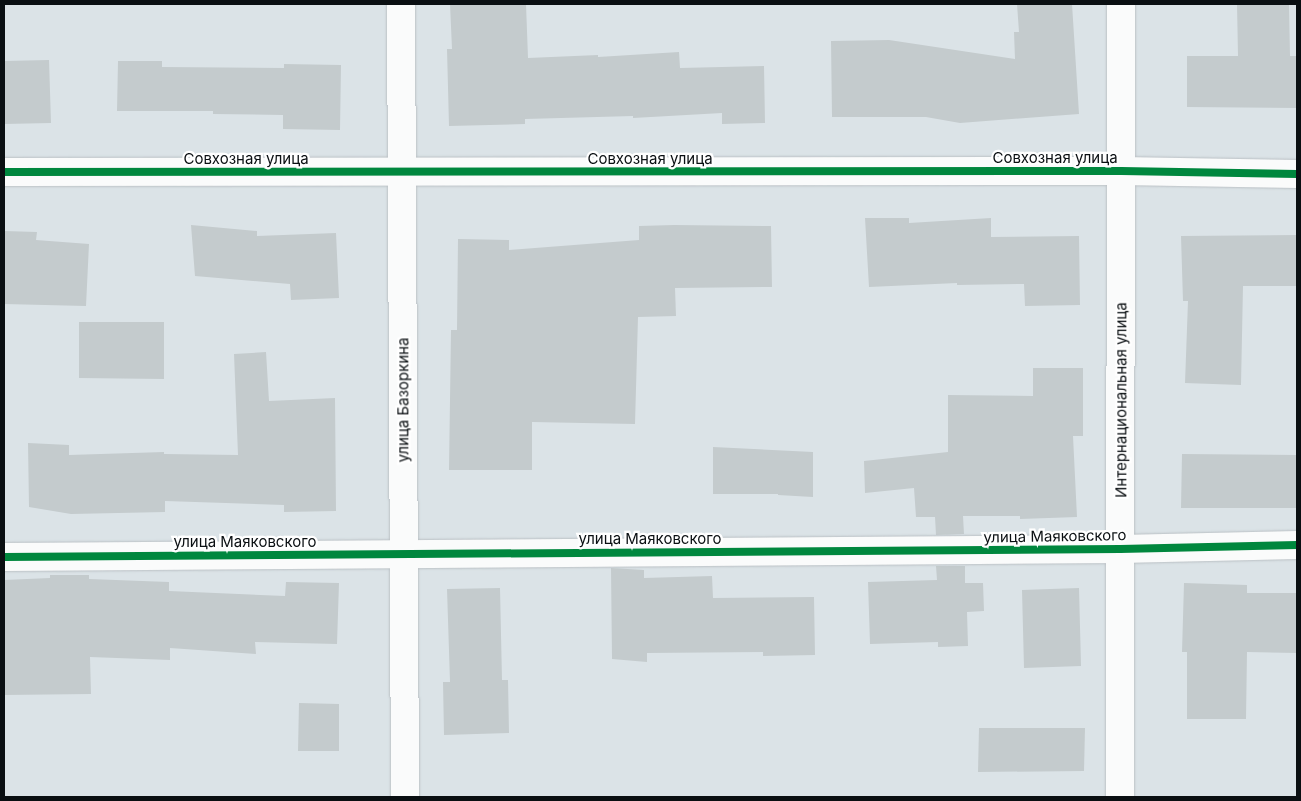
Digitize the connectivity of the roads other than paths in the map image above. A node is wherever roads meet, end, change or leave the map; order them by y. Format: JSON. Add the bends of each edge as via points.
{"nodes":[{"id":1,"x":401,"y":4,"type":"edge"},
{"id":2,"x":1122,"y":4,"type":"edge"},
{"id":3,"x":1121,"y":171,"type":"junction"},
{"id":4,"x":4,"y":172,"type":"edge"},
{"id":5,"x":402,"y":174,"type":"junction"},
{"id":6,"x":1297,"y":174,"type":"edge"},
{"id":7,"x":1297,"y":545,"type":"edge"},
{"id":8,"x":1120,"y":549,"type":"junction"},
{"id":9,"x":404,"y":554,"type":"junction"},
{"id":10,"x":4,"y":557,"type":"edge"},
{"id":11,"x":405,"y":797,"type":"edge"},
{"id":12,"x":1120,"y":797,"type":"edge"}],
"edges":[{"from":1,"to":5,"type":"street","name":"улица Базоркина"},
{"from":2,"to":3,"type":"street","name":"Интернациональная улица"},
{"from":3,"to":5,"type":"street","name":"Совхозная улица"},
{"from":3,"to":6,"type":"street","name":"Совхозная улица"},
{"from":3,"to":8,"type":"street","name":"Интернациональная улица"},
{"from":4,"to":5,"type":"street","name":"Совхозная улица"},
{"from":5,"to":9,"type":"street","name":"улица Базоркина"},
{"from":7,"to":8,"type":"street","name":"улица Маяковского"},
{"from":8,"to":9,"type":"street","name":"улица Маяковского"},
{"from":8,"to":12,"type":"street","name":"Интернациональная улица"},
{"from":9,"to":10,"type":"street","name":"улица Маяковского"},
{"from":9,"to":11,"type":"street","name":"улица Базоркина"}]}
